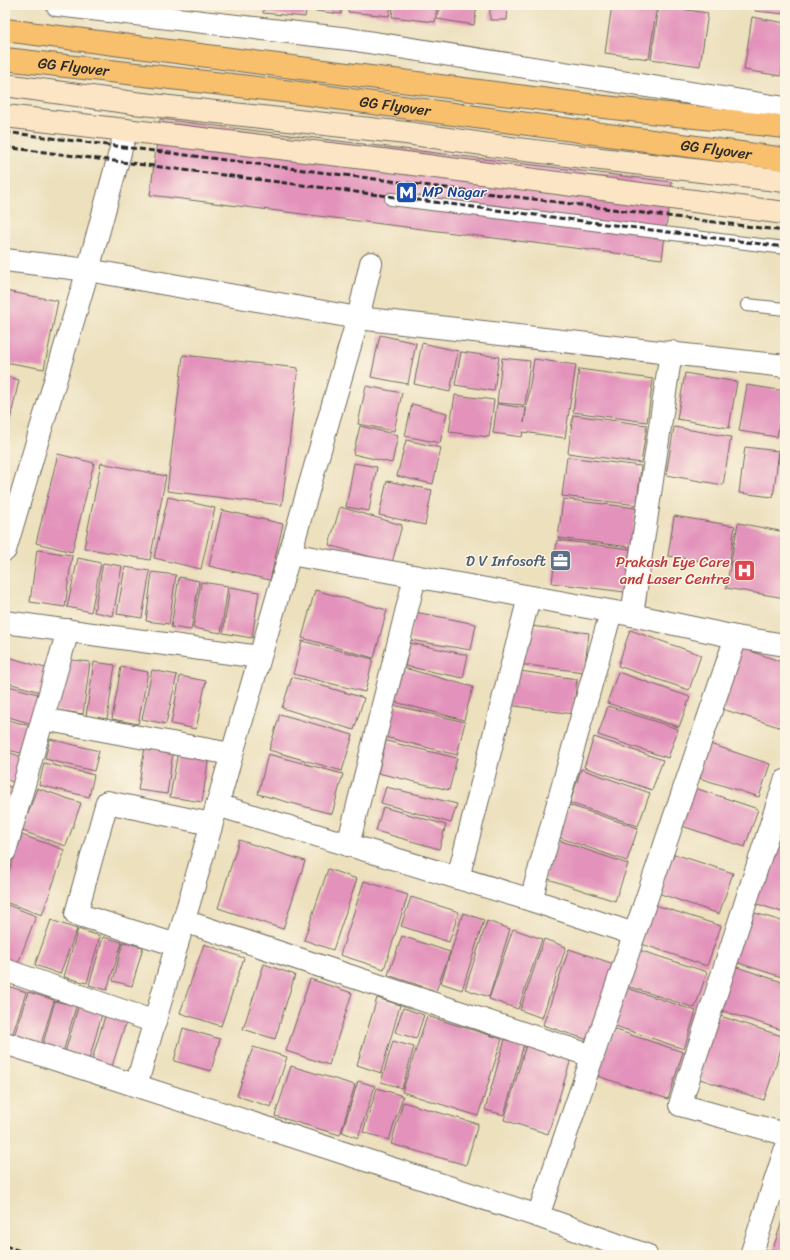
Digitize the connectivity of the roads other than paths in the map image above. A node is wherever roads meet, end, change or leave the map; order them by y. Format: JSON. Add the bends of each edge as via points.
{"nodes":[{"id":1,"x":57,"y":5,"type":"edge"},
{"id":2,"x":5,"y":30,"type":"edge"},
{"id":3,"x":5,"y":59,"type":"edge"},
{"id":4,"x":5,"y":85,"type":"edge"},
{"id":5,"x":785,"y":108,"type":"edge"},
{"id":6,"x":5,"y":116,"type":"edge"},
{"id":7,"x":785,"y":127,"type":"edge"},
{"id":8,"x":126,"y":130,"type":"junction"},
{"id":9,"x":785,"y":159,"type":"edge"},
{"id":10,"x":785,"y":181,"type":"edge"},
{"id":11,"x":392,"y":199,"type":"dead end"},
{"id":12,"x":785,"y":213,"type":"edge"},
{"id":13,"x":785,"y":248,"type":"edge"},
{"id":14,"x":5,"y":260,"type":"edge"},
{"id":15,"x":371,"y":263,"type":"dead end"},
{"id":16,"x":88,"y":270,"type":"junction"},
{"id":17,"x":747,"y":305,"type":"dead end"},
{"id":18,"x":785,"y":309,"type":"edge"},
{"id":19,"x":358,"y":318,"type":"junction"},
{"id":20,"x":671,"y":352,"type":"junction"},
{"id":21,"x":785,"y":366,"type":"edge"},
{"id":22,"x":11,"y":506,"type":"edge"},
{"id":23,"x":5,"y":550,"type":"edge"},
{"id":24,"x":290,"y":554,"type":"junction"},
{"id":25,"x":415,"y":577,"type":"junction"},
{"id":26,"x":529,"y":597,"type":"junction"},
{"id":27,"x":611,"y":612,"type":"junction"},
{"id":28,"x":632,"y":615,"type":"junction"},
{"id":29,"x":5,"y":622,"type":"edge"},
{"id":30,"x":68,"y":630,"type":"junction"},
{"id":31,"x":736,"y":637,"type":"junction"},
{"id":32,"x":785,"y":645,"type":"edge"},
{"id":33,"x":259,"y":657,"type":"junction"},
{"id":34,"x":43,"y":719,"type":"junction"},
{"id":35,"x":231,"y":754,"type":"junction"},
{"id":36,"x":785,"y":781,"type":"edge"},
{"id":37,"x":214,"y":814,"type":"junction"},
{"id":38,"x":348,"y":845,"type":"junction"},
{"id":39,"x":5,"y":850,"type":"edge"},
{"id":40,"x":458,"y":878,"type":"junction"},
{"id":41,"x":531,"y":900,"type":"junction"},
{"id":42,"x":184,"y":920,"type":"junction"},
{"id":43,"x":634,"y":934,"type":"junction"},
{"id":44,"x":177,"y":945,"type":"junction"},
{"id":45,"x":5,"y":970,"type":"edge"},
{"id":46,"x":155,"y":1022,"type":"junction"},
{"id":47,"x":5,"y":1043,"type":"edge"},
{"id":48,"x":592,"y":1056,"type":"junction"},
{"id":49,"x":136,"y":1086,"type":"junction"},
{"id":50,"x":785,"y":1134,"type":"edge"},
{"id":51,"x":785,"y":1151,"type":"edge"},
{"id":52,"x":538,"y":1216,"type":"junction"},
{"id":53,"x":646,"y":1255,"type":"edge"},
{"id":54,"x":751,"y":1255,"type":"edge"}],
"edges":[{"from":1,"to":5,"type":"street","via":[[349,39]]},
{"from":2,"to":7,"type":"main road","name":"GG Flyover","via":[[604,107]]},
{"from":3,"to":9,"type":"main road","name":"GG Flyover","via":[[300,93]]},
{"from":4,"to":10,"type":"main road","via":[[134,103],[406,133]]},
{"from":6,"to":8,"type":"main road"},
{"from":8,"to":12,"type":"main road","via":[[382,160]]},
{"from":8,"to":16,"type":"street"},
{"from":11,"to":13,"type":"lane"},
{"from":14,"to":16,"type":"street"},
{"from":15,"to":19,"type":"street"},
{"from":16,"to":19,"type":"street"},
{"from":16,"to":22,"type":"street"},
{"from":17,"to":18,"type":"lane"},
{"from":19,"to":20,"type":"street"},
{"from":19,"to":24,"type":"street"},
{"from":20,"to":21,"type":"street"},
{"from":20,"to":28,"type":"street"},
{"from":22,"to":23,"type":"street"},
{"from":24,"to":25,"type":"street"},
{"from":24,"to":33,"type":"street"},
{"from":25,"to":26,"type":"street"},
{"from":25,"to":38,"type":"street"},
{"from":26,"to":27,"type":"street"},
{"from":26,"to":40,"type":"street"},
{"from":27,"to":28,"type":"street"},
{"from":27,"to":41,"type":"street"},
{"from":28,"to":31,"type":"street"},
{"from":29,"to":30,"type":"street"},
{"from":30,"to":33,"type":"street"},
{"from":30,"to":34,"type":"street"},
{"from":31,"to":32,"type":"street"},
{"from":31,"to":43,"type":"street"},
{"from":33,"to":35,"type":"street"},
{"from":34,"to":35,"type":"street"},
{"from":34,"to":39,"type":"street"},
{"from":35,"to":37,"type":"street"},
{"from":36,"to":50,"type":"street","via":[[680,1105]]},
{"from":37,"to":38,"type":"street"},
{"from":37,"to":42,"type":"street"},
{"from":37,"to":44,"type":"street","via":[[107,802],[76,914]]},
{"from":38,"to":40,"type":"street"},
{"from":40,"to":41,"type":"street"},
{"from":41,"to":43,"type":"street"},
{"from":42,"to":44,"type":"street"},
{"from":42,"to":48,"type":"street"},
{"from":43,"to":48,"type":"street"},
{"from":44,"to":46,"type":"street"},
{"from":45,"to":46,"type":"street"},
{"from":46,"to":49,"type":"street"},
{"from":47,"to":49,"type":"street"},
{"from":48,"to":52,"type":"street"},
{"from":49,"to":52,"type":"street"},
{"from":51,"to":54,"type":"street"},
{"from":52,"to":53,"type":"street"}]}
